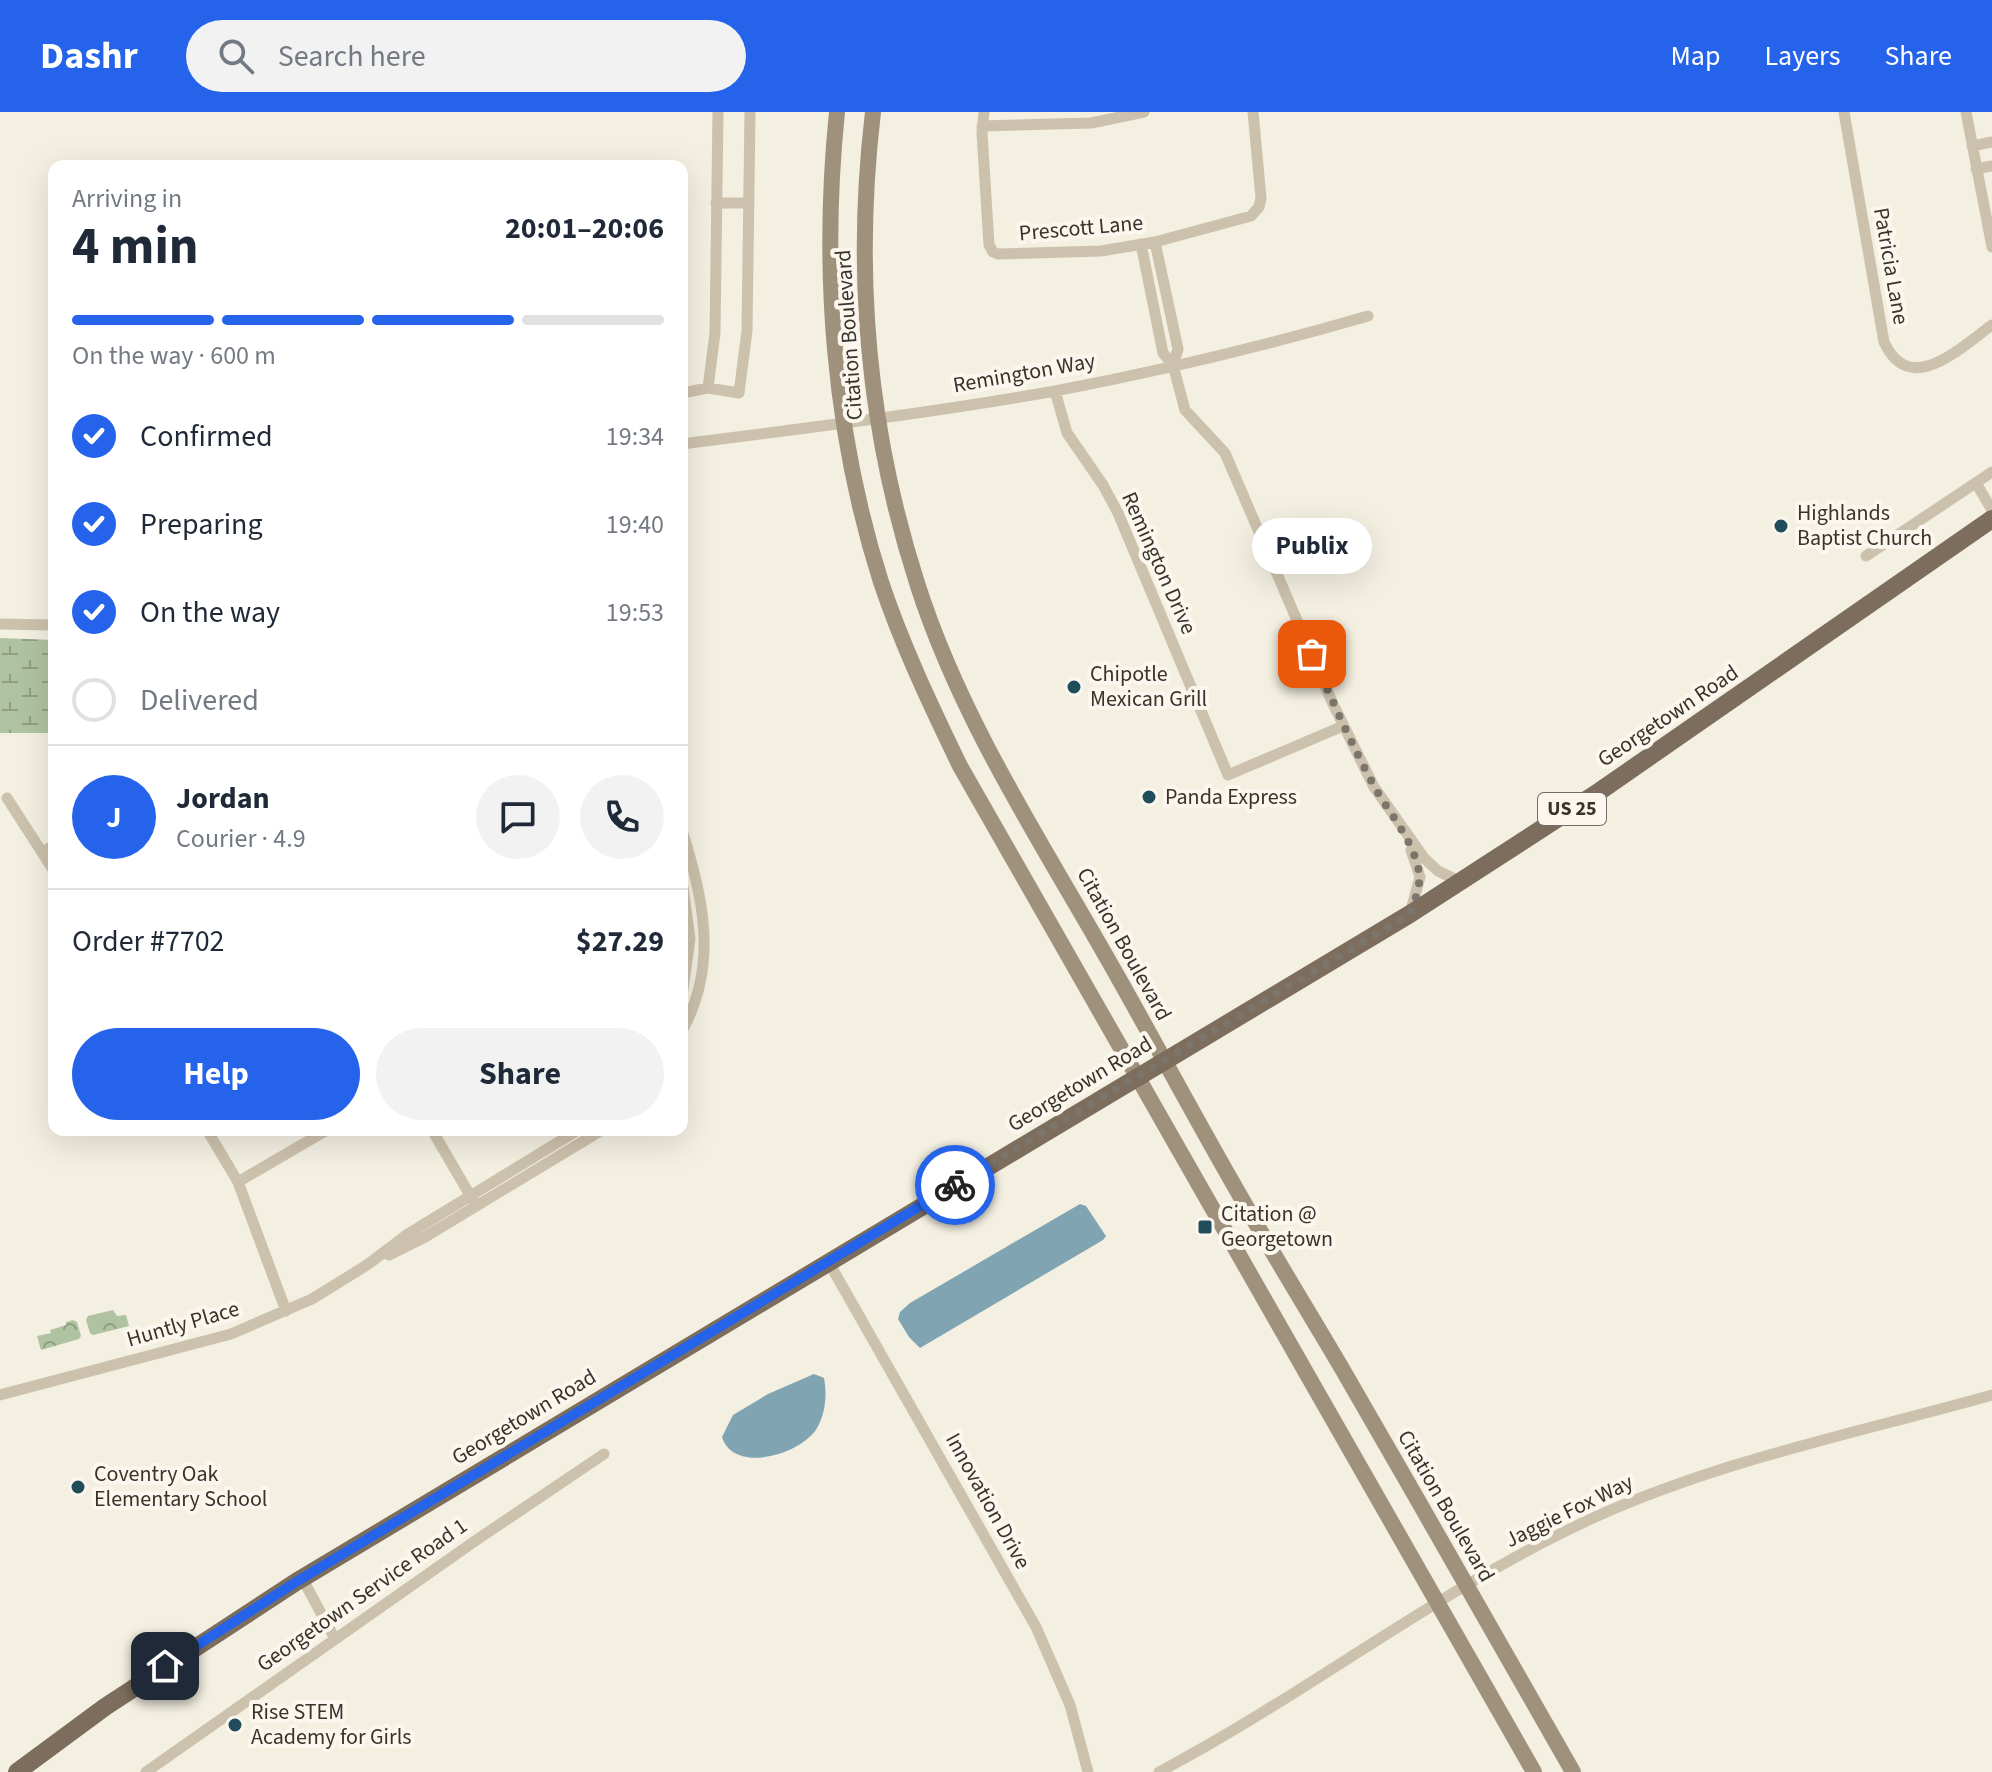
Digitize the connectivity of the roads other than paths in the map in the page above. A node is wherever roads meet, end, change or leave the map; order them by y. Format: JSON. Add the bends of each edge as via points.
{"nodes":[{"id":1,"x":718,"y":112,"type":"edge"},
{"id":2,"x":750,"y":112,"type":"edge"},
{"id":3,"x":837,"y":112,"type":"edge"},
{"id":4,"x":873,"y":112,"type":"edge"},
{"id":5,"x":984,"y":112,"type":"edge"},
{"id":6,"x":1144,"y":112,"type":"edge"},
{"id":7,"x":1253,"y":112,"type":"edge"},
{"id":8,"x":1844,"y":112,"type":"edge"},
{"id":9,"x":1966,"y":112,"type":"edge"},
{"id":10,"x":982,"y":126,"type":"junction"},
{"id":11,"x":1992,"y":142,"type":"edge"},
{"id":12,"x":1972,"y":146,"type":"junction"},
{"id":13,"x":1992,"y":166,"type":"edge"},
{"id":14,"x":1976,"y":169,"type":"junction"},
{"id":15,"x":716,"y":203,"type":"junction"},
{"id":16,"x":749,"y":203,"type":"junction"},
{"id":17,"x":1155,"y":242,"type":"junction"},
{"id":18,"x":1141,"y":244,"type":"junction"},
{"id":19,"x":1992,"y":247,"type":"edge"},
{"id":20,"x":1368,"y":316,"type":"dead end"},
{"id":21,"x":1992,"y":325,"type":"edge"},
{"id":22,"x":1173,"y":365,"type":"junction"},
{"id":23,"x":708,"y":388,"type":"junction"},
{"id":24,"x":1055,"y":391,"type":"junction"},
{"id":25,"x":688,"y":392,"type":"edge"},
{"id":26,"x":876,"y":417,"type":"junction"},
{"id":27,"x":844,"y":424,"type":"junction"},
{"id":28,"x":688,"y":443,"type":"edge"},
{"id":29,"x":1992,"y":472,"type":"edge"},
{"id":30,"x":1976,"y":483,"type":"junction"},
{"id":31,"x":1992,"y":510,"type":"edge"},
{"id":32,"x":1992,"y":519,"type":"edge"},
{"id":33,"x":1866,"y":556,"type":"dead end"},
{"id":34,"x":0,"y":624,"type":"edge"},
{"id":35,"x":48,"y":625,"type":"edge"},
{"id":36,"x":1343,"y":726,"type":"junction"},
{"id":37,"x":7,"y":798,"type":"dead end"},
{"id":38,"x":1401,"y":828,"type":"junction"},
{"id":39,"x":48,"y":848,"type":"edge"},
{"id":40,"x":688,"y":849,"type":"edge"},
{"id":41,"x":1459,"y":881,"type":"junction"},
{"id":42,"x":1410,"y":914,"type":"junction"},
{"id":43,"x":688,"y":924,"type":"edge"},
{"id":44,"x":688,"y":953,"type":"edge"},
{"id":45,"x":688,"y":1015,"type":"edge"},
{"id":46,"x":1165,"y":1061,"type":"junction"},
{"id":47,"x":1138,"y":1077,"type":"junction"},
{"id":48,"x":211,"y":1136,"type":"edge"},
{"id":49,"x":317,"y":1136,"type":"edge"},
{"id":50,"x":436,"y":1136,"type":"edge"},
{"id":51,"x":569,"y":1136,"type":"edge"},
{"id":52,"x":591,"y":1136,"type":"edge"},
{"id":53,"x":238,"y":1182,"type":"junction"},
{"id":54,"x":474,"y":1201,"type":"junction"},
{"id":55,"x":828,"y":1261,"type":"junction"},
{"id":56,"x":286,"y":1311,"type":"junction"},
{"id":57,"x":0,"y":1395,"type":"edge"},
{"id":58,"x":1992,"y":1395,"type":"edge"},
{"id":59,"x":604,"y":1454,"type":"dead end"},
{"id":60,"x":302,"y":1578,"type":"junction"},
{"id":61,"x":1466,"y":1585,"type":"junction"},
{"id":62,"x":1437,"y":1605,"type":"junction"},
{"id":63,"x":335,"y":1639,"type":"junction"},
{"id":64,"x":17,"y":1772,"type":"edge"},
{"id":65,"x":146,"y":1772,"type":"edge"},
{"id":66,"x":1088,"y":1772,"type":"edge"},
{"id":67,"x":1159,"y":1772,"type":"edge"},
{"id":68,"x":1534,"y":1772,"type":"edge"},
{"id":69,"x":1573,"y":1772,"type":"edge"}],
"edges":[{"from":1,"to":15,"type":"street"},
{"from":2,"to":16,"type":"street"},
{"from":3,"to":27,"type":"main road","name":"Citation Boulevard","via":[[831,290]]},
{"from":4,"to":26,"type":"main road","name":"Citation Boulevard","via":[[864,269]]},
{"from":5,"to":10,"type":"street","name":"Prescott Lane"},
{"from":6,"to":10,"type":"street","via":[[1091,123]]},
{"from":7,"to":17,"type":"street","name":"Prescott Lane","via":[[1261,198],[1257,212]]},
{"from":8,"to":21,"type":"street","name":"Patricia Lane","via":[[1884,342],[1893,358],[1905,367],[1930,366]]},
{"from":9,"to":12,"type":"street"},
{"from":10,"to":18,"type":"street","name":"Prescott Lane","via":[[993,252],[1090,252]]},
{"from":11,"to":12,"type":"street"},
{"from":12,"to":14,"type":"street"},
{"from":13,"to":14,"type":"street"},
{"from":14,"to":19,"type":"street"},
{"from":15,"to":16,"type":"street"},
{"from":15,"to":23,"type":"street","via":[[715,333]]},
{"from":16,"to":23,"type":"street","via":[[747,331],[739,393]]},
{"from":17,"to":18,"type":"street","name":"Prescott Lane"},
{"from":17,"to":22,"type":"street","via":[[1178,349]]},
{"from":18,"to":22,"type":"street","via":[[1163,353]]},
{"from":20,"to":22,"type":"street","name":"Remington Way"},
{"from":22,"to":24,"type":"street","name":"Remington Way"},
{"from":22,"to":36,"type":"street","via":[[1185,410],[1225,453]]},
{"from":23,"to":25,"type":"street"},
{"from":24,"to":26,"type":"street","name":"Remington Way"},
{"from":24,"to":36,"type":"street","name":"Remington Drive","via":[[1067,433],[1118,513],[1228,775]]},
{"from":26,"to":27,"type":"street","name":"Remington Way"},
{"from":26,"to":46,"type":"main road","name":"Citation Boulevard","via":[[918,588],[957,683]]},
{"from":27,"to":28,"type":"street","name":"Remington Way"},
{"from":27,"to":47,"type":"main road","name":"Citation Boulevard","via":[[882,585],[934,714]]},
{"from":29,"to":30,"type":"street"},
{"from":30,"to":31,"type":"street"},
{"from":30,"to":33,"type":"street"},
{"from":32,"to":41,"type":"main road","name":"Georgetown Road","number":"US 25","via":[[1612,783]]},
{"from":34,"to":35,"type":"street"},
{"from":36,"to":38,"type":"street"},
{"from":37,"to":39,"type":"street"},
{"from":38,"to":41,"type":"street","via":[[1438,871]]},
{"from":38,"to":42,"type":"street","via":[[1420,877]]},
{"from":40,"to":45,"type":"street","via":[[705,925],[703,961]]},
{"from":41,"to":42,"type":"main road","name":"Georgetown Road","number":"US 25"},
{"from":42,"to":46,"type":"main road","name":"Georgetown Road","number":"US 25"},
{"from":43,"to":44,"type":"street"},
{"from":46,"to":47,"type":"main road","name":"Georgetown Road","number":"US 25"},
{"from":46,"to":61,"type":"main road","name":"Citation Boulevard"},
{"from":47,"to":55,"type":"main road","name":"Georgetown Road","number":"US 25"},
{"from":47,"to":62,"type":"main road","name":"Citation Boulevard"},
{"from":48,"to":53,"type":"street"},
{"from":49,"to":53,"type":"street"},
{"from":50,"to":54,"type":"street"},
{"from":51,"to":54,"type":"street","name":"Huntly Place"},
{"from":52,"to":54,"type":"street","name":"Huntly Place"},
{"from":53,"to":56,"type":"street"},
{"from":54,"to":56,"type":"street","name":"Huntly Place","via":[[425,1237]]},
{"from":55,"to":60,"type":"main road","name":"Georgetown Road","number":"US 25"},
{"from":55,"to":66,"type":"street","name":"Innovation Drive","via":[[1036,1627],[1070,1705]]},
{"from":56,"to":57,"type":"street","name":"Huntly Place","via":[[231,1334]]},
{"from":58,"to":61,"type":"street","name":"Jaggie Fox Way","via":[[1753,1458],[1672,1485],[1561,1534]]},
{"from":59,"to":63,"type":"street","name":"Georgetown Service Road 1"},
{"from":60,"to":63,"type":"street"},
{"from":60,"to":64,"type":"main road","name":"Georgetown Road","number":"US 25","via":[[129,1690]]},
{"from":61,"to":62,"type":"street","name":"Jaggie Fox Way"},
{"from":61,"to":69,"type":"main road","name":"Citation Boulevard"},
{"from":62,"to":67,"type":"street","name":"Jaggie Fox Way"},
{"from":62,"to":68,"type":"main road","name":"Citation Boulevard"},
{"from":63,"to":65,"type":"street","name":"Georgetown Service Road 1"}]}
